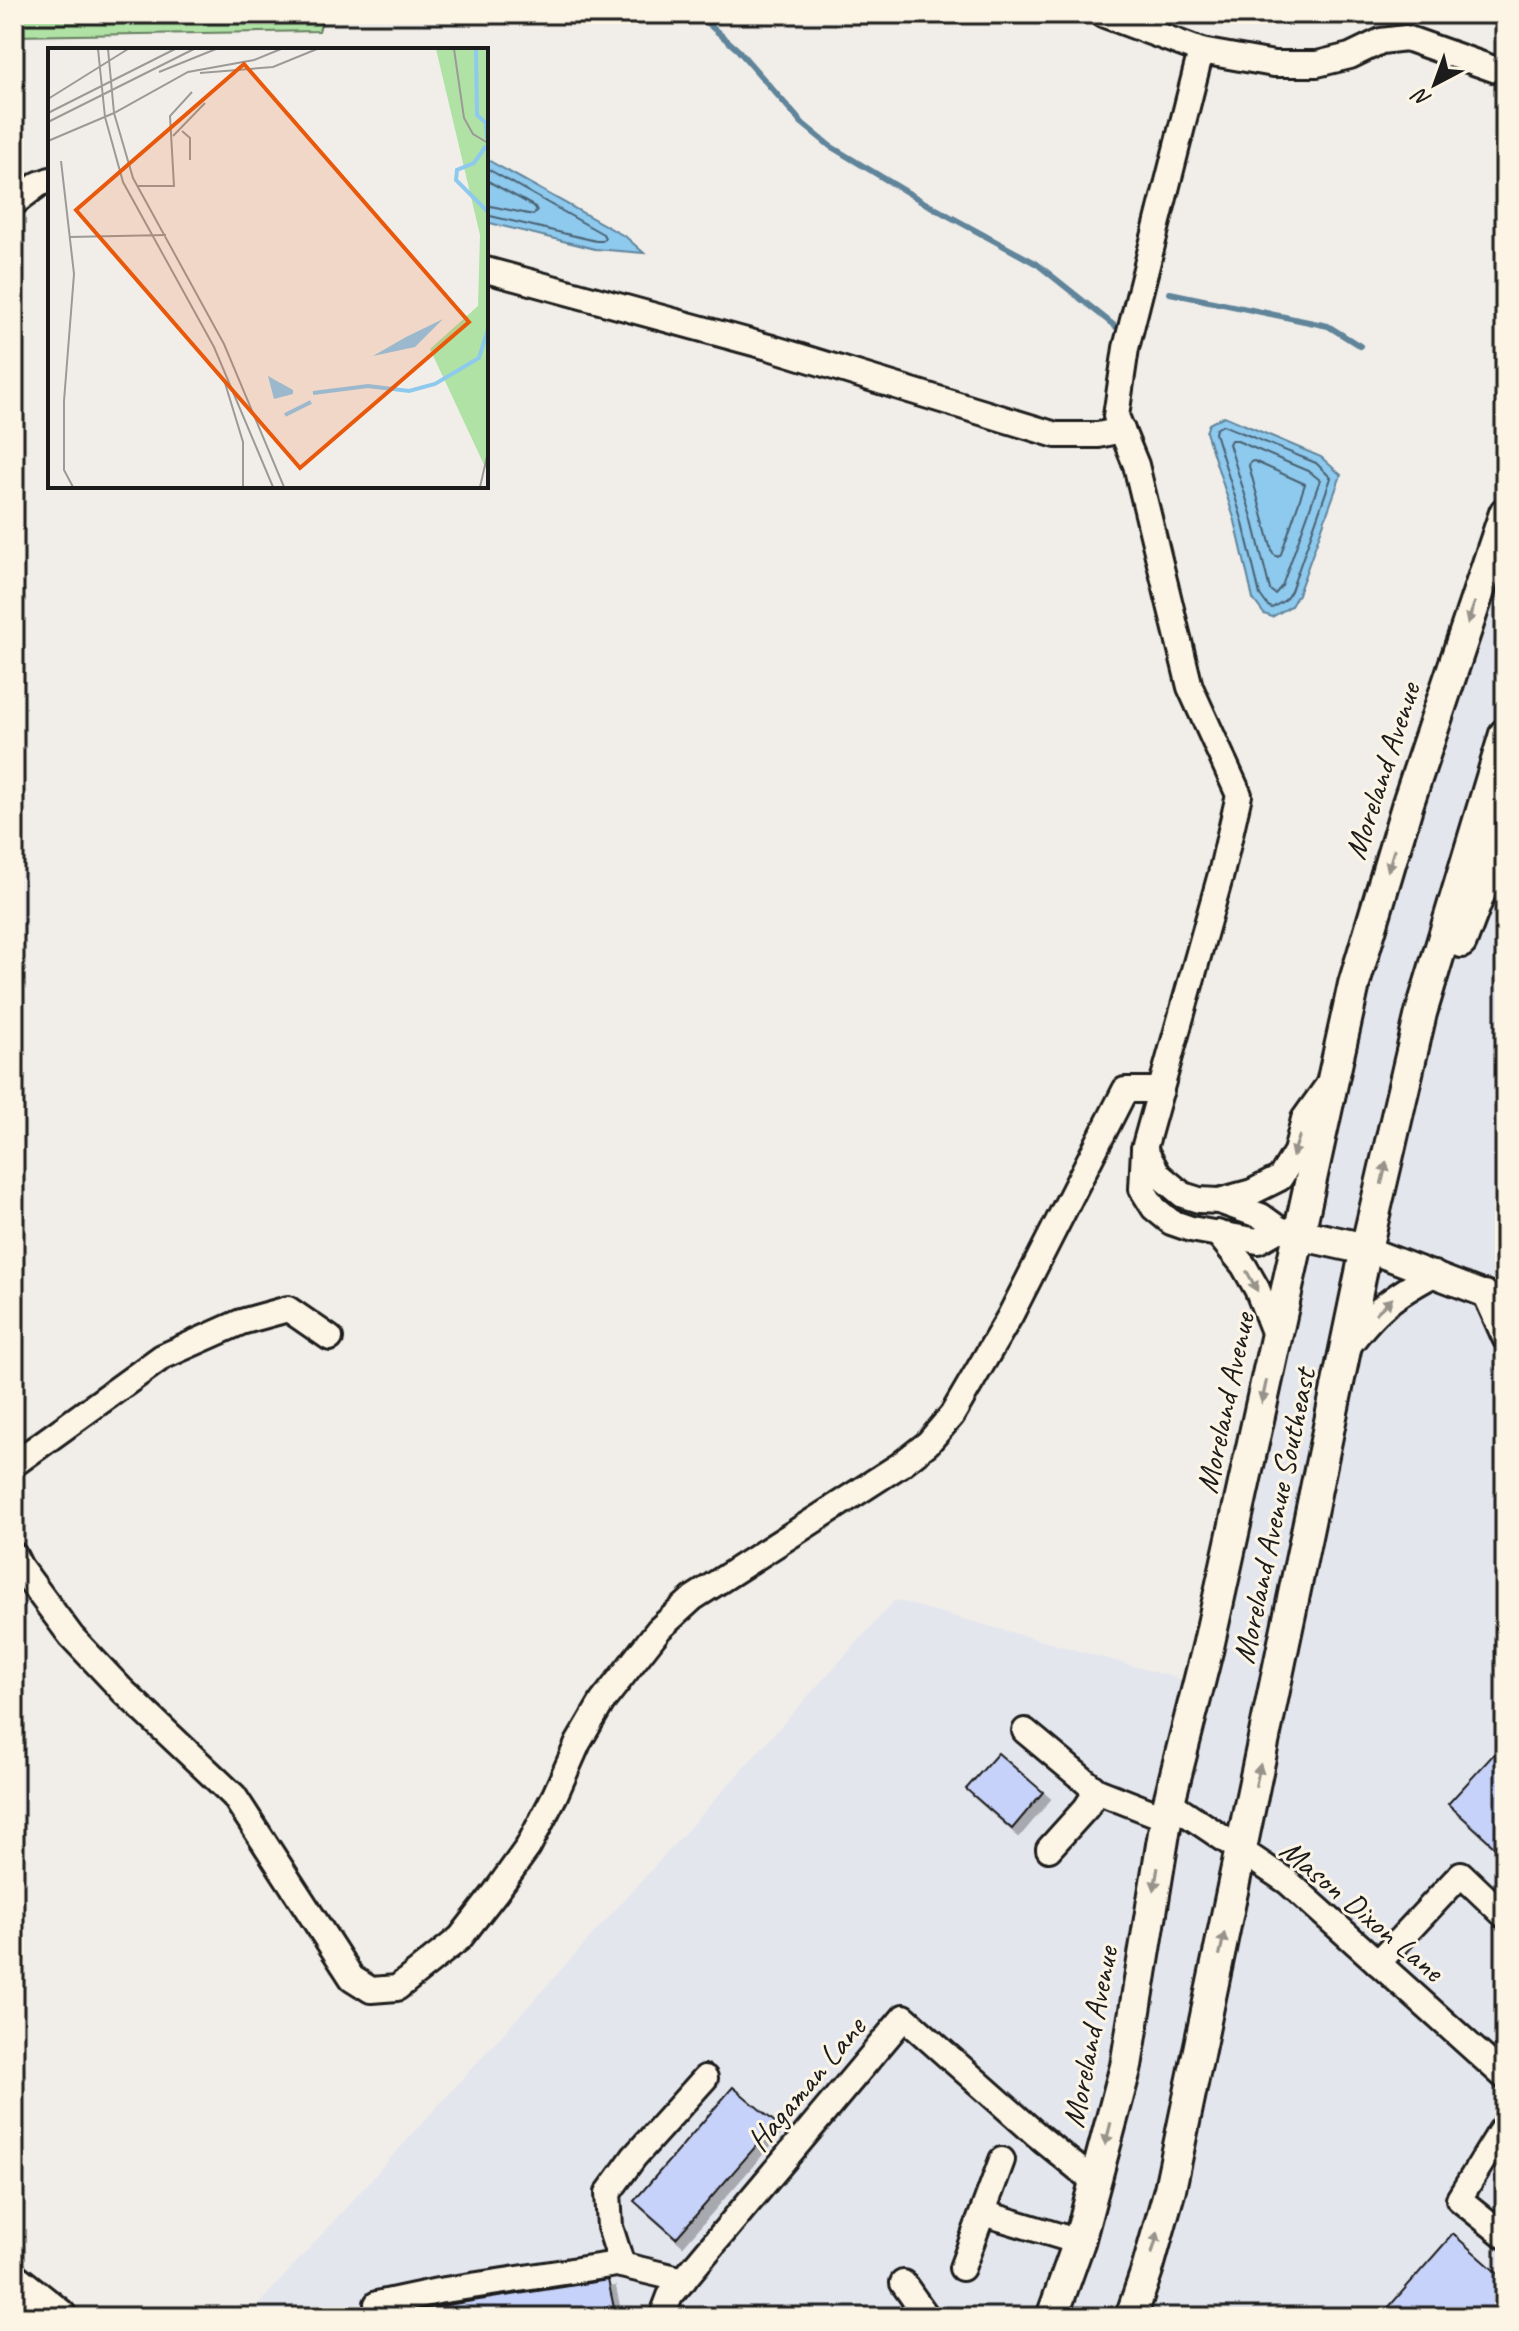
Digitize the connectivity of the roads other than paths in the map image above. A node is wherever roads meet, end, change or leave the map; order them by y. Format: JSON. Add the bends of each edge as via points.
{"nodes":[{"id":1,"x":1102,"y":14,"type":"edge"},
{"id":2,"x":1201,"y":51,"type":"junction"},
{"id":3,"x":1505,"y":73,"type":"edge"},
{"id":4,"x":48,"y":181,"type":"edge"},
{"id":5,"x":14,"y":203,"type":"edge"},
{"id":6,"x":488,"y":271,"type":"edge"},
{"id":7,"x":1122,"y":430,"type":"junction"},
{"id":8,"x":1505,"y":513,"type":"edge"},
{"id":9,"x":1505,"y":734,"type":"edge"},
{"id":10,"x":1504,"y":831,"type":"edge"},
{"id":11,"x":1421,"y":1013,"type":"junction"},
{"id":12,"x":1333,"y":1078,"type":"junction"},
{"id":13,"x":1161,"y":1090,"type":"junction"},
{"id":14,"x":1144,"y":1149,"type":"junction"},
{"id":15,"x":1209,"y":1201,"type":"junction"},
{"id":16,"x":1288,"y":1232,"type":"junction"},
{"id":17,"x":1217,"y":1233,"type":"junction"},
{"id":18,"x":1366,"y":1249,"type":"junction"},
{"id":19,"x":1434,"y":1274,"type":"junction"},
{"id":20,"x":1495,"y":1297,"type":"edge"},
{"id":21,"x":1276,"y":1337,"type":"junction"},
{"id":22,"x":330,"y":1338,"type":"dead end"},
{"id":23,"x":1505,"y":1338,"type":"edge"},
{"id":24,"x":1345,"y":1351,"type":"junction"},
{"id":25,"x":14,"y":1464,"type":"edge"},
{"id":26,"x":14,"y":1555,"type":"edge"},
{"id":27,"x":1025,"y":1731,"type":"dead end"},
{"id":28,"x":1097,"y":1791,"type":"junction"},
{"id":29,"x":1168,"y":1810,"type":"junction"},
{"id":30,"x":1049,"y":1849,"type":"dead end"},
{"id":31,"x":1242,"y":1852,"type":"junction"},
{"id":32,"x":1505,"y":1916,"type":"edge"},
{"id":33,"x":1378,"y":1963,"type":"junction"},
{"id":34,"x":1505,"y":2077,"type":"edge"},
{"id":35,"x":705,"y":2078,"type":"dead end"},
{"id":36,"x":1505,"y":2124,"type":"edge"},
{"id":37,"x":1002,"y":2160,"type":"dead end"},
{"id":38,"x":1096,"y":2183,"type":"junction"},
{"id":39,"x":983,"y":2213,"type":"junction"},
{"id":40,"x":1505,"y":2236,"type":"edge"},
{"id":41,"x":1079,"y":2242,"type":"junction"},
{"id":42,"x":622,"y":2265,"type":"junction"},
{"id":43,"x":962,"y":2268,"type":"dead end"},
{"id":44,"x":684,"y":2280,"type":"junction"},
{"id":45,"x":14,"y":2282,"type":"edge"},
{"id":46,"x":903,"y":2283,"type":"dead end"},
{"id":47,"x":377,"y":2304,"type":"dead end"},
{"id":48,"x":58,"y":2317,"type":"edge"},
{"id":49,"x":662,"y":2317,"type":"edge"},
{"id":50,"x":927,"y":2317,"type":"edge"},
{"id":51,"x":1052,"y":2317,"type":"edge"},
{"id":52,"x":1131,"y":2317,"type":"edge"}],
"edges":[{"from":1,"to":2,"type":"street"},
{"from":2,"to":3,"type":"street","via":[[1274,64],[1317,64],[1381,41],[1406,38]]},
{"from":2,"to":7,"type":"street","via":[[1126,348],[1116,416]]},
{"from":4,"to":5,"type":"street"},
{"from":6,"to":7,"type":"street","via":[[772,348],[1056,435]]},
{"from":7,"to":13,"type":"street","via":[[1136,465],[1190,687],[1239,795]]},
{"from":8,"to":12,"type":"main road","name":"Moreland Avenue","one_way":true,"via":[[1408,803],[1354,984]]},
{"from":9,"to":11,"type":"main road","name":"Moreland Avenue Southeast"},
{"from":10,"to":11,"type":"main road","via":[[1453,966]]},
{"from":18,"to":11,"type":"main road","name":"Moreland Avenue Southeast","one_way":true},
{"from":12,"to":15,"type":"street","one_way":true,"via":[[1304,1119],[1296,1152],[1280,1178],[1252,1192]]},
{"from":12,"to":16,"type":"main road","name":"Moreland Avenue"},
{"from":13,"to":14,"type":"street"},
{"from":13,"to":26,"type":"street","via":[[1125,1090],[1010,1316],[952,1415],[900,1465],[693,1598],[659,1629],[602,1702],[528,1847],[495,1893],[460,1938],[397,1988],[371,1990],[352,1978],[234,1796],[71,1636]]},
{"from":14,"to":15,"type":"street","via":[[1159,1175],[1183,1195]]},
{"from":14,"to":17,"type":"street","via":[[1142,1189],[1154,1208],[1171,1222]]},
{"from":15,"to":16,"type":"street","via":[[1261,1216]]},
{"from":16,"to":17,"type":"street","via":[[1258,1241]]},
{"from":16,"to":18,"type":"main road"},
{"from":16,"to":21,"type":"main road","name":"Moreland Avenue"},
{"from":17,"to":21,"type":"street","one_way":true,"via":[[1244,1266]]},
{"from":18,"to":19,"type":"street"},
{"from":18,"to":24,"type":"main road","name":"Moreland Avenue Southeast"},
{"from":19,"to":20,"type":"street"},
{"from":24,"to":19,"type":"street","one_way":true,"via":[[1380,1308]]},
{"from":20,"to":23,"type":"street"},
{"from":21,"to":29,"type":"main road","name":"Moreland Avenue","one_way":true},
{"from":22,"to":25,"type":"street","via":[[288,1309],[241,1322],[162,1357]]},
{"from":31,"to":24,"type":"main road","name":"Moreland Avenue Southeast","one_way":true},
{"from":27,"to":28,"type":"street","name":"Mason Dixon Lane"},
{"from":28,"to":29,"type":"street","name":"Mason Dixon Lane"},
{"from":28,"to":30,"type":"street"},
{"from":29,"to":31,"type":"street","name":"Mason Dixon Lane"},
{"from":29,"to":38,"type":"main road","name":"Moreland Avenue","one_way":true,"via":[[1126,2066]]},
{"from":31,"to":33,"type":"street","name":"Mason Dixon Lane","via":[[1288,1882]]},
{"from":52,"to":31,"type":"main road","name":"Moreland Avenue Southeast","one_way":true,"via":[[1170,2189]]},
{"from":32,"to":33,"type":"street","via":[[1461,1874]]},
{"from":33,"to":34,"type":"street","name":"Mason Dixon Lane"},
{"from":35,"to":42,"type":"street","via":[[608,2193],[610,2227]]},
{"from":36,"to":40,"type":"street","via":[[1459,2199]]},
{"from":37,"to":39,"type":"street"},
{"from":38,"to":41,"type":"main road","name":"Moreland Avenue"},
{"from":38,"to":44,"type":"street","name":"Hagaman Lane","via":[[904,2017]]},
{"from":39,"to":41,"type":"street"},
{"from":39,"to":43,"type":"street"},
{"from":41,"to":51,"type":"main road","name":"Moreland Avenue"},
{"from":42,"to":44,"type":"street"},
{"from":42,"to":47,"type":"street"},
{"from":44,"to":49,"type":"street","name":"Hagaman Lane"},
{"from":45,"to":48,"type":"highway"},
{"from":46,"to":50,"type":"street"}]}
